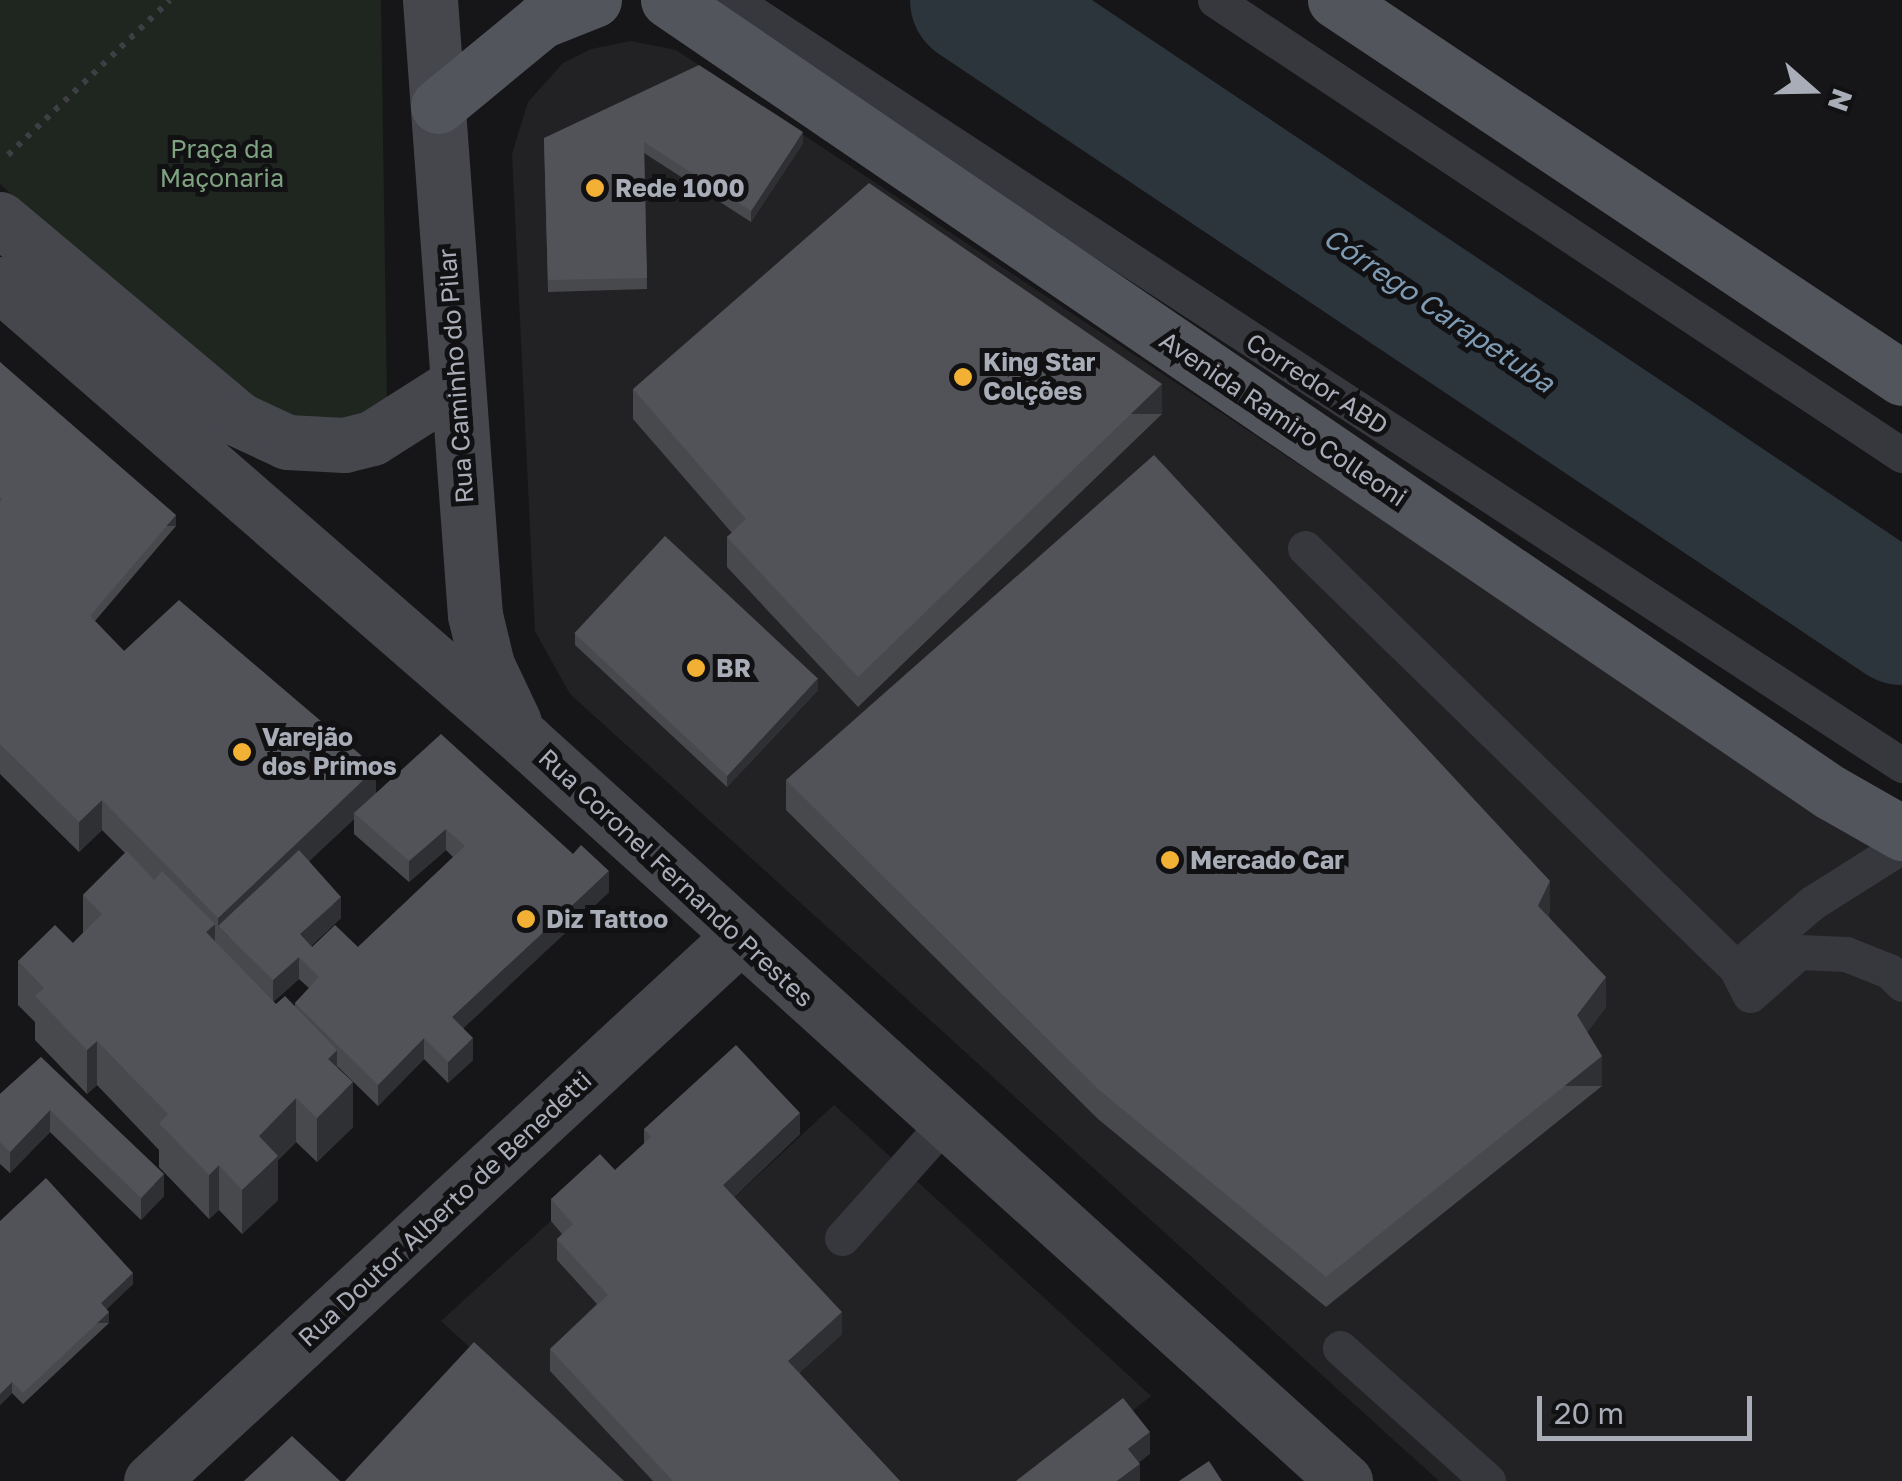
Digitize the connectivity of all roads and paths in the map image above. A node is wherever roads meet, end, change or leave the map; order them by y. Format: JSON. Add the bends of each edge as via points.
{"nodes":[{"id":1,"x":170,"y":0,"type":"edge"},
{"id":2,"x":430,"y":0,"type":"edge"},
{"id":3,"x":594,"y":0,"type":"edge"},
{"id":4,"x":668,"y":0,"type":"edge"},
{"id":5,"x":733,"y":0,"type":"edge"},
{"id":6,"x":1215,"y":0,"type":"edge"},
{"id":7,"x":1335,"y":0,"type":"edge"},
{"id":8,"x":438,"y":106,"type":"junction"},
{"id":9,"x":0,"y":163,"type":"edge"},
{"id":10,"x":0,"y":219,"type":"edge"},
{"id":11,"x":0,"y":284,"type":"edge"},
{"id":12,"x":1902,"y":378,"type":"edge"},
{"id":13,"x":454,"y":386,"type":"junction"},
{"id":14,"x":1902,"y":455,"type":"edge"},
{"id":15,"x":1305,"y":548,"type":"dead end"},
{"id":16,"x":526,"y":741,"type":"junction"},
{"id":17,"x":1902,"y":765,"type":"edge"},
{"id":18,"x":1902,"y":833,"type":"edge"},
{"id":19,"x":1902,"y":846,"type":"edge"},
{"id":20,"x":739,"y":937,"type":"junction"},
{"id":21,"x":1736,"y":968,"type":"junction"},
{"id":22,"x":1902,"y":984,"type":"edge"},
{"id":23,"x":945,"y":1123,"type":"junction"},
{"id":24,"x":842,"y":1238,"type":"dead end"},
{"id":25,"x":1340,"y":1348,"type":"dead end"},
{"id":26,"x":151,"y":1481,"type":"edge"},
{"id":27,"x":1344,"y":1481,"type":"edge"},
{"id":28,"x":1488,"y":1481,"type":"edge"}],
"edges":[{"from":1,"to":9,"type":"path"},
{"from":2,"to":8,"type":"main road","name":"Rua Caminho do Pilar"},
{"from":3,"to":8,"type":"main road","via":[[541,21]]},
{"from":4,"to":18,"type":"main road","name":"Avenida Ramiro Colleoni","via":[[1830,792]]},
{"from":5,"to":17,"type":"lane","name":"Corredor ABD"},
{"from":6,"to":14,"type":"lane"},
{"from":7,"to":12,"type":"main road"},
{"from":8,"to":13,"type":"main road","name":"Rua Caminho do Pilar"},
{"from":10,"to":13,"type":"main road","via":[[238,419],[287,442],[344,445],[372,438]]},
{"from":11,"to":16,"type":"main road","name":"Rua Coronel Fernando Prestes"},
{"from":13,"to":16,"type":"main road","name":"Rua Caminho do Pilar","via":[[476,615],[500,700]]},
{"from":15,"to":21,"type":"lane"},
{"from":16,"to":20,"type":"main road","name":"Rua Coronel Fernando Prestes"},
{"from":19,"to":21,"type":"lane","via":[[1812,904]]},
{"from":20,"to":23,"type":"main road","name":"Rua Coronel Fernando Prestes"},
{"from":20,"to":26,"type":"main road","name":"Rua Doutor Alberto de Benedetti"},
{"from":21,"to":22,"type":"lane","via":[[1750,995],[1799,952],[1846,954],[1889,971]]},
{"from":23,"to":24,"type":"lane"},
{"from":23,"to":27,"type":"main road","name":"Rua Coronel Fernando Prestes"},
{"from":25,"to":28,"type":"lane"}]}
